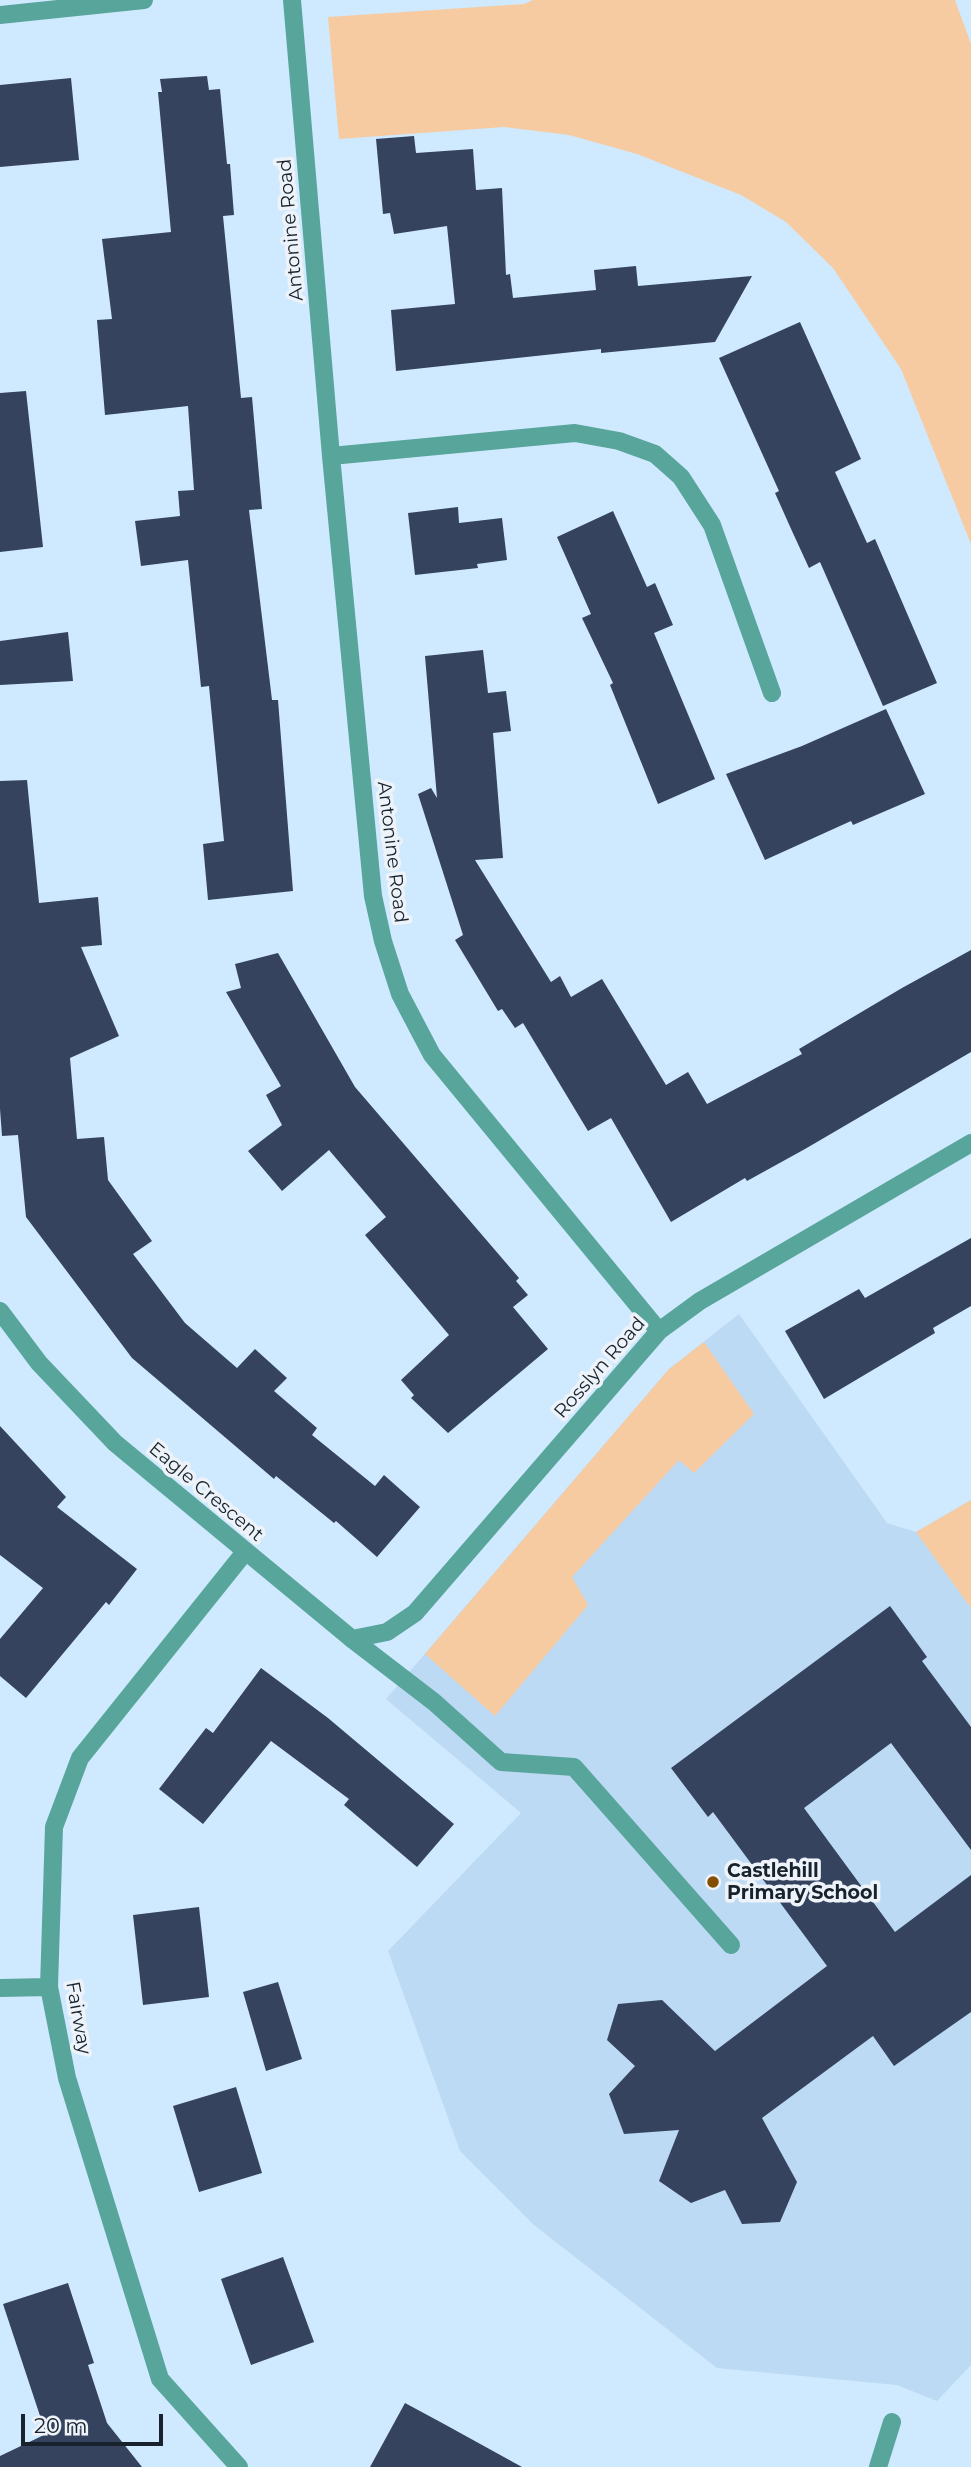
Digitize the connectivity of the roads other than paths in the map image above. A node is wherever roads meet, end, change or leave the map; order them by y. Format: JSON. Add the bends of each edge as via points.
{"nodes":[{"id":1,"x":144,"y":0,"type":"edge"},
{"id":2,"x":292,"y":0,"type":"edge"},
{"id":3,"x":0,"y":15,"type":"edge"},
{"id":4,"x":331,"y":456,"type":"junction"},
{"id":5,"x":772,"y":693,"type":"dead end"},
{"id":6,"x":971,"y":1143,"type":"edge"},
{"id":7,"x":0,"y":1311,"type":"edge"},
{"id":8,"x":659,"y":1331,"type":"junction"},
{"id":9,"x":244,"y":1552,"type":"junction"},
{"id":10,"x":352,"y":1639,"type":"junction"},
{"id":11,"x":731,"y":1945,"type":"dead end"},
{"id":12,"x":49,"y":1987,"type":"junction"},
{"id":13,"x":0,"y":1988,"type":"edge"},
{"id":14,"x":892,"y":2421,"type":"dead end"},
{"id":15,"x":239,"y":2467,"type":"edge"},
{"id":16,"x":878,"y":2467,"type":"edge"}],
"edges":[{"from":1,"to":3,"type":"street"},
{"from":2,"to":4,"type":"street","name":"Antonine Road"},
{"from":4,"to":5,"type":"street","via":[[575,433],[656,454],[681,477],[712,525]]},
{"from":4,"to":8,"type":"street","name":"Antonine Road","via":[[373,897],[400,994],[432,1055]]},
{"from":6,"to":8,"type":"street","name":"Rosslyn Road","via":[[700,1301]]},
{"from":7,"to":9,"type":"street","name":"Eagle Crescent","via":[[39,1363],[115,1443]]},
{"from":8,"to":10,"type":"street","name":"Rosslyn Road","via":[[415,1613],[387,1632]]},
{"from":9,"to":10,"type":"street","name":"Eagle Crescent"},
{"from":9,"to":12,"type":"street","name":"Fairway","via":[[80,1758],[54,1827]]},
{"from":10,"to":11,"type":"street","name":"Eagle Crescent","via":[[434,1702],[501,1762],[575,1768]]},
{"from":12,"to":13,"type":"street"},
{"from":12,"to":15,"type":"street","name":"Fairway","via":[[67,2078],[160,2379]]},
{"from":14,"to":16,"type":"street"}]}
